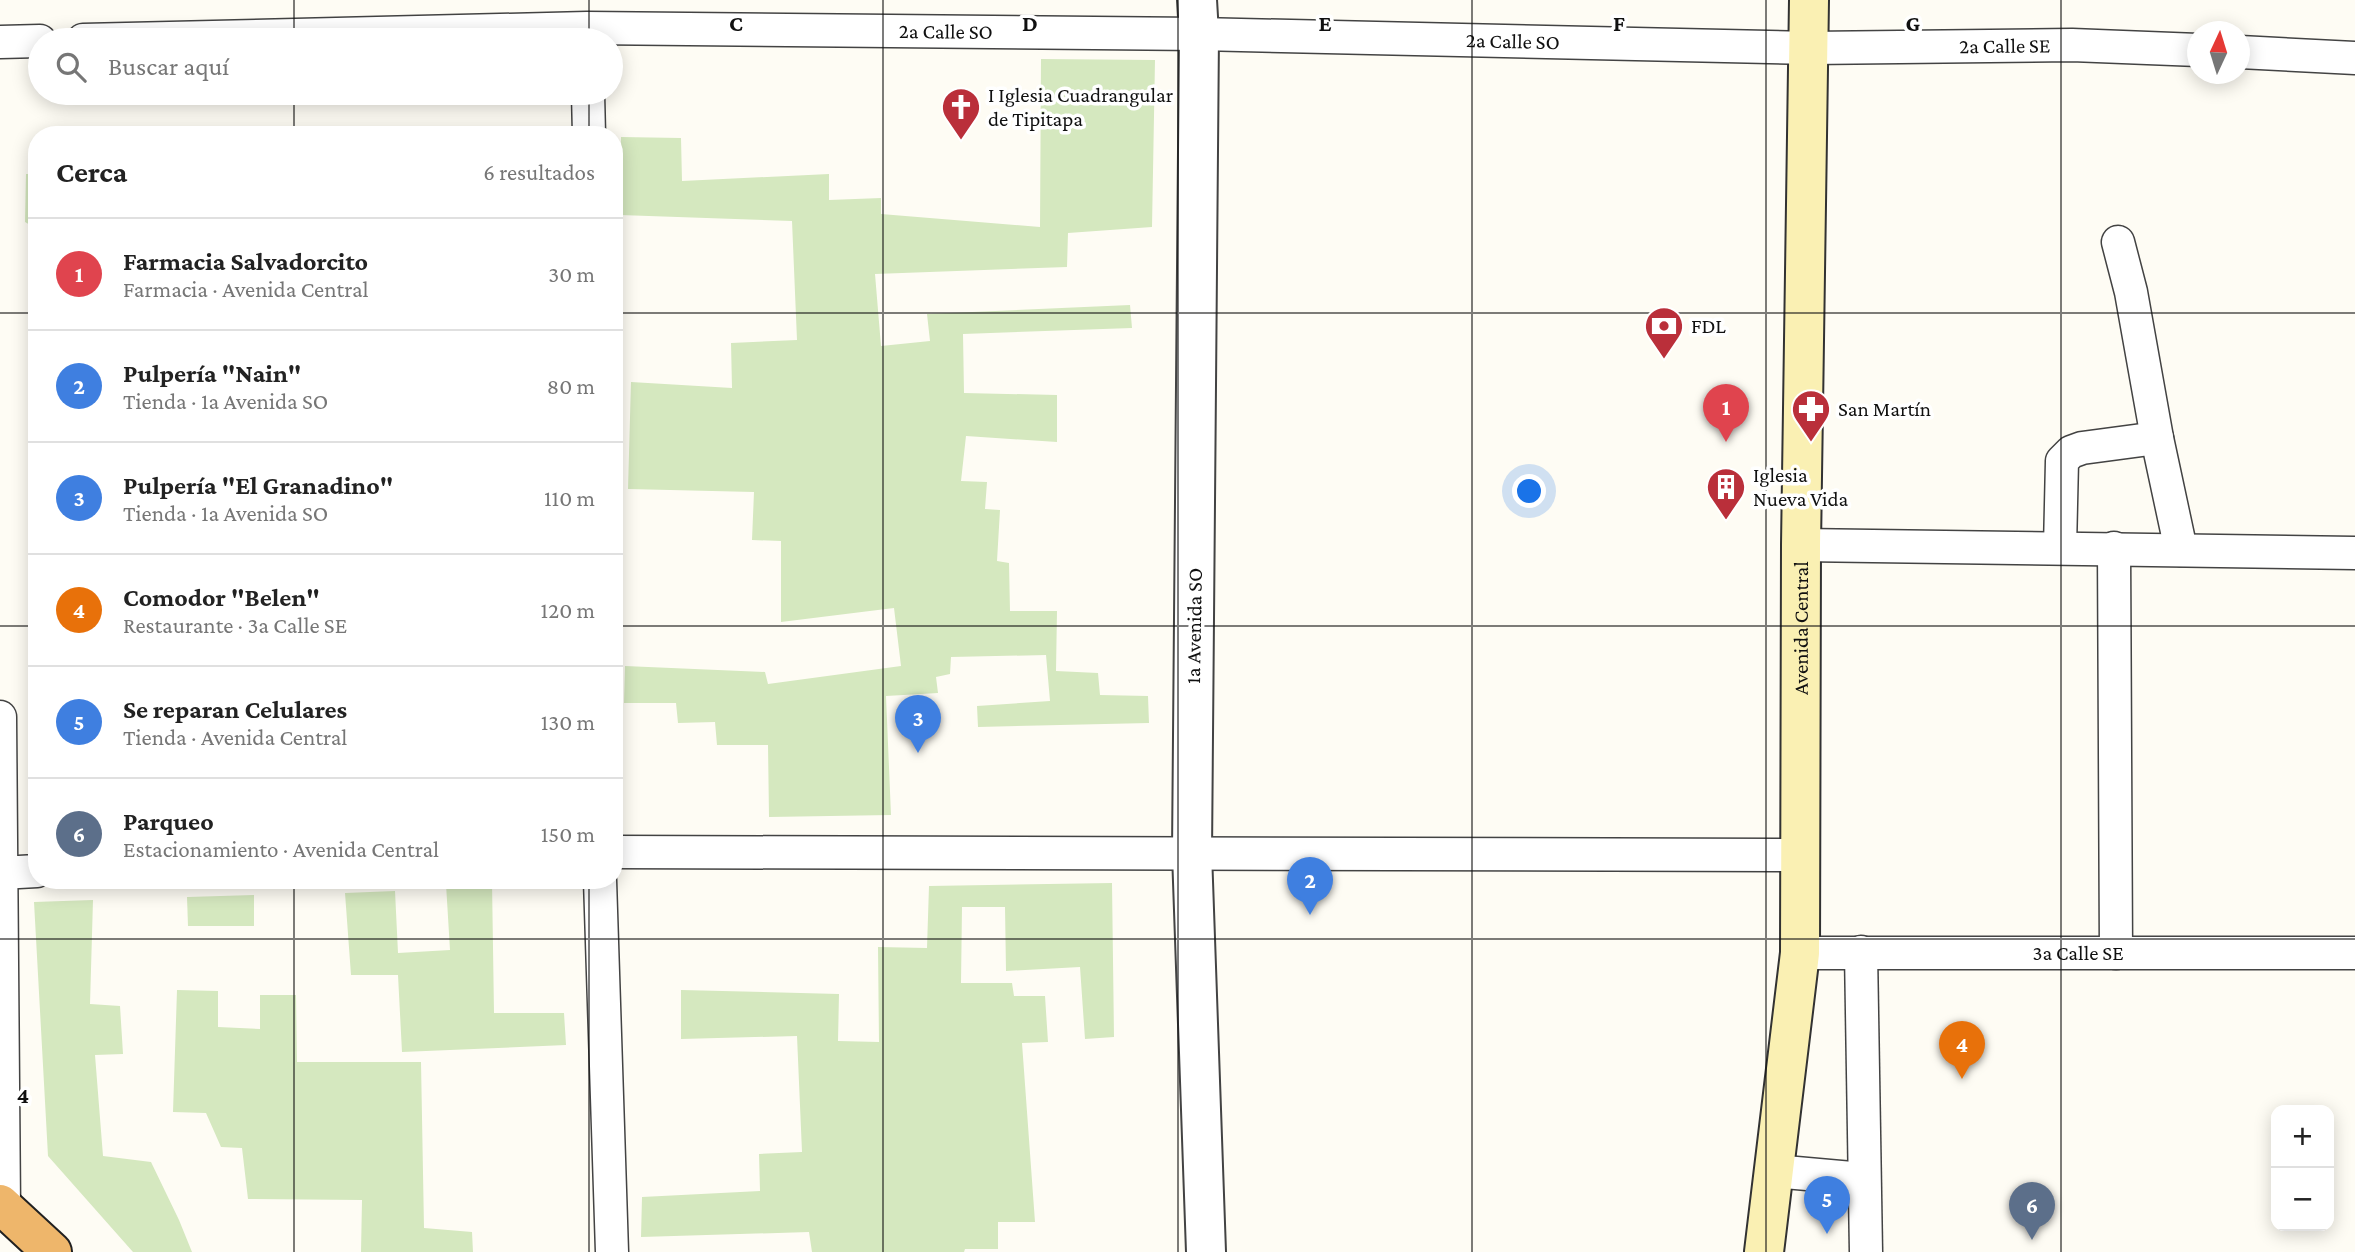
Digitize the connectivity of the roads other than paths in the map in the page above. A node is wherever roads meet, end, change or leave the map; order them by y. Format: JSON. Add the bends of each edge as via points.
{"nodes":[{"id":1,"x":1809,"y":0,"type":"edge"},
{"id":2,"x":1198,"y":17,"type":"edge"},
{"id":3,"x":587,"y":23,"type":"edge"},
{"id":4,"x":439,"y":28,"type":"edge"},
{"id":5,"x":28,"y":41,"type":"edge"},
{"id":6,"x":0,"y":42,"type":"edge"},
{"id":7,"x":1810,"y":48,"type":"junction"},
{"id":8,"x":2187,"y":50,"type":"edge"},
{"id":9,"x":2250,"y":53,"type":"edge"},
{"id":10,"x":2355,"y":58,"type":"edge"},
{"id":11,"x":588,"y":105,"type":"edge"},
{"id":12,"x":589,"y":126,"type":"edge"},
{"id":13,"x":2118,"y":242,"type":"dead end"},
{"id":14,"x":2157,"y":438,"type":"junction"},
{"id":15,"x":1801,"y":545,"type":"junction"},
{"id":16,"x":2060,"y":548,"type":"junction"},
{"id":17,"x":2114,"y":548,"type":"junction"},
{"id":18,"x":2181,"y":550,"type":"junction"},
{"id":19,"x":2355,"y":553,"type":"edge"},
{"id":20,"x":0,"y":717,"type":"edge"},
{"id":21,"x":623,"y":852,"type":"edge"},
{"id":22,"x":1192,"y":853,"type":"junction"},
{"id":23,"x":1802,"y":855,"type":"junction"},
{"id":24,"x":28,"y":872,"type":"edge"},
{"id":25,"x":1,"y":873,"type":"edge"},
{"id":26,"x":600,"y":889,"type":"edge"},
{"id":27,"x":1861,"y":952,"type":"junction"},
{"id":28,"x":1800,"y":953,"type":"junction"},
{"id":29,"x":2116,"y":953,"type":"junction"},
{"id":30,"x":2355,"y":953,"type":"edge"},
{"id":31,"x":1774,"y":1171,"type":"junction"},
{"id":32,"x":1863,"y":1178,"type":"junction"},
{"id":33,"x":2,"y":1205,"type":"edge"},
{"id":34,"x":52,"y":1252,"type":"edge"},
{"id":35,"x":612,"y":1252,"type":"edge"},
{"id":36,"x":1206,"y":1252,"type":"edge"},
{"id":37,"x":1763,"y":1252,"type":"edge"},
{"id":38,"x":1866,"y":1252,"type":"edge"}],
"edges":[{"from":1,"to":7,"type":"main road","name":"Avenida Central"},
{"from":2,"to":3,"type":"street","name":"2a Calle SO"},
{"from":2,"to":7,"type":"street","name":"2a Calle SO"},
{"from":2,"to":22,"type":"street","name":"1a Avenida SO"},
{"from":3,"to":4,"type":"street","name":"2a Calle SO"},
{"from":5,"to":6,"type":"street"},
{"from":7,"to":8,"type":"street","name":"2a Calle SE","via":[[2072,45]]},
{"from":7,"to":15,"type":"main road","name":"Avenida Central"},
{"from":9,"to":10,"type":"street"},
{"from":11,"to":12,"type":"street"},
{"from":13,"to":14,"type":"street"},
{"from":14,"to":16,"type":"street","via":[[2082,448],[2062,461]]},
{"from":14,"to":18,"type":"street"},
{"from":15,"to":16,"type":"street"},
{"from":15,"to":23,"type":"main road","name":"Avenida Central"},
{"from":16,"to":17,"type":"street"},
{"from":17,"to":18,"type":"street"},
{"from":17,"to":29,"type":"street"},
{"from":18,"to":19,"type":"street"},
{"from":20,"to":25,"type":"street"},
{"from":21,"to":22,"type":"street"},
{"from":22,"to":23,"type":"street"},
{"from":22,"to":36,"type":"street","name":"1a Avenida SO"},
{"from":23,"to":28,"type":"main road","name":"Avenida Central"},
{"from":24,"to":25,"type":"street"},
{"from":25,"to":33,"type":"street"},
{"from":26,"to":35,"type":"street"},
{"from":27,"to":28,"type":"street","name":"3a Calle SE"},
{"from":27,"to":29,"type":"street","name":"3a Calle SE"},
{"from":27,"to":32,"type":"street"},
{"from":28,"to":31,"type":"main road","name":"Avenida Central"},
{"from":29,"to":30,"type":"street","name":"3a Calle SE"},
{"from":31,"to":32,"type":"street"},
{"from":31,"to":37,"type":"main road","name":"Avenida Central"},
{"from":32,"to":38,"type":"street"},
{"from":33,"to":34,"type":"highway"}]}
